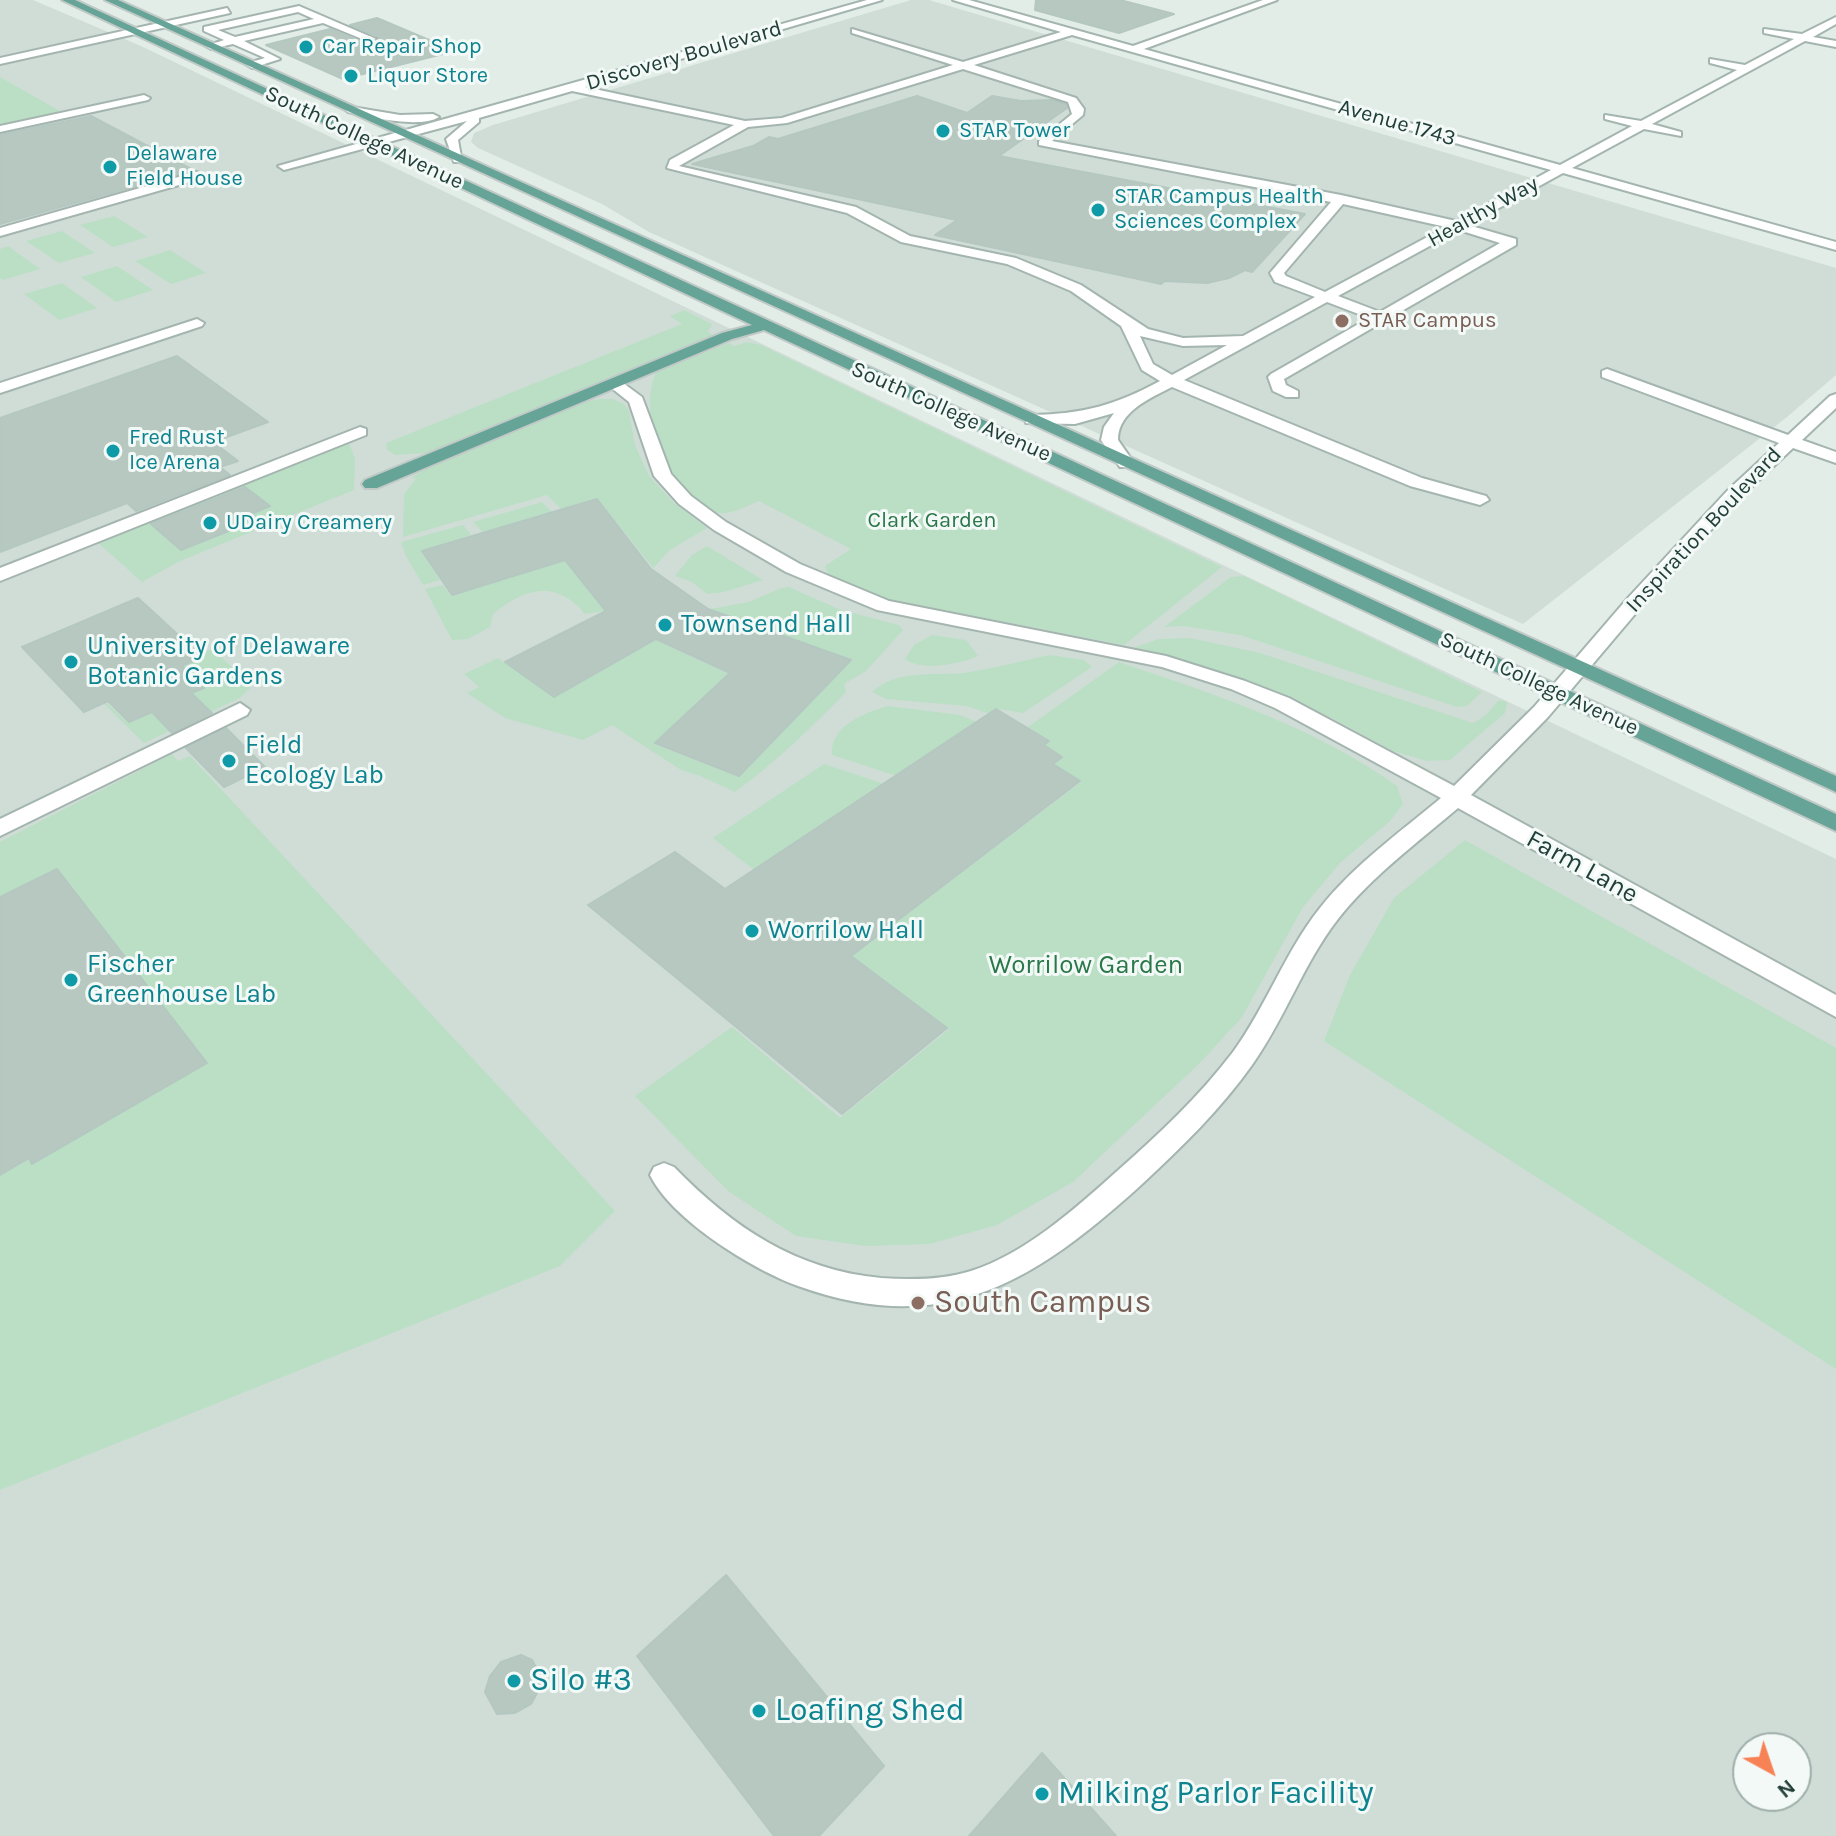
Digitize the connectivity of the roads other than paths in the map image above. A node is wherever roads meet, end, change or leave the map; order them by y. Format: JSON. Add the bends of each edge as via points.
{"nodes":[{"id":1,"x":67,"y":0,"type":"edge"},
{"id":2,"x":110,"y":0,"type":"edge"},
{"id":3,"x":877,"y":0,"type":"edge"},
{"id":4,"x":958,"y":0,"type":"edge"},
{"id":5,"x":1272,"y":0,"type":"edge"},
{"id":6,"x":252,"y":5,"type":"dead end"},
{"id":7,"x":239,"y":8,"type":"dead end"},
{"id":8,"x":275,"y":14,"type":"junction"},
{"id":9,"x":324,"y":20,"type":"junction"},
{"id":10,"x":1836,"y":20,"type":"edge"},
{"id":11,"x":164,"y":25,"type":"junction"},
{"id":12,"x":135,"y":31,"type":"junction"},
{"id":13,"x":856,"y":31,"type":"dead end"},
{"id":14,"x":1768,"y":31,"type":"dead end"},
{"id":15,"x":1071,"y":32,"type":"junction"},
{"id":16,"x":1805,"y":38,"type":"junction"},
{"id":17,"x":371,"y":39,"type":"dead end"},
{"id":18,"x":233,"y":41,"type":"junction"},
{"id":19,"x":1836,"y":44,"type":"edge"},
{"id":20,"x":211,"y":46,"type":"junction"},
{"id":21,"x":248,"y":47,"type":"junction"},
{"id":22,"x":1134,"y":49,"type":"junction"},
{"id":23,"x":226,"y":53,"type":"junction"},
{"id":24,"x":0,"y":61,"type":"edge"},
{"id":25,"x":1714,"y":61,"type":"dead end"},
{"id":26,"x":252,"y":65,"type":"junction"},
{"id":27,"x":964,"y":65,"type":"junction"},
{"id":28,"x":1747,"y":69,"type":"junction"},
{"id":29,"x":571,"y":88,"type":"junction"},
{"id":30,"x":144,"y":98,"type":"dead end"},
{"id":31,"x":352,"y":110,"type":"junction"},
{"id":32,"x":491,"y":111,"type":"junction"},
{"id":33,"x":1609,"y":117,"type":"dead end"},
{"id":34,"x":745,"y":124,"type":"junction"},
{"id":35,"x":1642,"y":125,"type":"junction"},
{"id":36,"x":0,"y":129,"type":"edge"},
{"id":37,"x":1677,"y":134,"type":"dead end"},
{"id":38,"x":406,"y":135,"type":"junction"},
{"id":39,"x":370,"y":142,"type":"junction"},
{"id":40,"x":384,"y":148,"type":"junction"},
{"id":41,"x":458,"y":159,"type":"junction"},
{"id":42,"x":284,"y":166,"type":"dead end"},
{"id":43,"x":1561,"y":169,"type":"junction"},
{"id":44,"x":297,"y":173,"type":"dead end"},
{"id":45,"x":196,"y":176,"type":"dead end"},
{"id":46,"x":1341,"y":199,"type":"junction"},
{"id":47,"x":1459,"y":225,"type":"junction"},
{"id":48,"x":0,"y":232,"type":"edge"},
{"id":49,"x":1836,"y":246,"type":"edge"},
{"id":50,"x":1327,"y":297,"type":"junction"},
{"id":51,"x":1381,"y":317,"type":"junction"},
{"id":52,"x":818,"y":322,"type":"junction"},
{"id":53,"x":197,"y":323,"type":"dead end"},
{"id":54,"x":1127,"y":324,"type":"junction"},
{"id":55,"x":761,"y":325,"type":"junction"},
{"id":56,"x":1251,"y":339,"type":"junction"},
{"id":57,"x":1607,"y":374,"type":"dead end"},
{"id":58,"x":1172,"y":381,"type":"junction"},
{"id":59,"x":614,"y":383,"type":"junction"},
{"id":60,"x":0,"y":388,"type":"edge"},
{"id":61,"x":1836,"y":399,"type":"edge"},
{"id":62,"x":1131,"y":403,"type":"junction"},
{"id":63,"x":1257,"y":417,"type":"junction"},
{"id":64,"x":1032,"y":420,"type":"junction"},
{"id":65,"x":360,"y":432,"type":"dead end"},
{"id":66,"x":1789,"y":441,"type":"junction"},
{"id":67,"x":1836,"y":458,"type":"edge"},
{"id":68,"x":1126,"y":463,"type":"junction"},
{"id":69,"x":371,"y":484,"type":"dead end"},
{"id":70,"x":1480,"y":500,"type":"dead end"},
{"id":71,"x":0,"y":575,"type":"edge"},
{"id":72,"x":1579,"y":668,"type":"junction"},
{"id":73,"x":1558,"y":692,"type":"junction"},
{"id":74,"x":240,"y":710,"type":"dead end"},
{"id":75,"x":1836,"y":785,"type":"edge"},
{"id":76,"x":1456,"y":797,"type":"junction"},
{"id":77,"x":1836,"y":823,"type":"edge"},
{"id":78,"x":0,"y":828,"type":"edge"},
{"id":79,"x":1836,"y":1007,"type":"edge"},
{"id":80,"x":664,"y":1175,"type":"dead end"}],
"edges":[{"from":1,"to":12,"type":"main road","name":"South College Avenue"},
{"from":2,"to":11,"type":"main road","name":"South College Avenue"},
{"from":3,"to":29,"type":"street","name":"Discovery Boulevard"},
{"from":4,"to":15,"type":"street","name":"Avenue 1743"},
{"from":5,"to":22,"type":"street"},
{"from":6,"to":8,"type":"street"},
{"from":7,"to":11,"type":"street"},
{"from":8,"to":9,"type":"street","via":[[299,9]]},
{"from":8,"to":18,"type":"street","via":[[208,29]]},
{"from":9,"to":17,"type":"street"},
{"from":9,"to":18,"type":"street"},
{"from":10,"to":16,"type":"street","name":"Healthy Way"},
{"from":11,"to":12,"type":"street"},
{"from":11,"to":20,"type":"main road","name":"South College Avenue"},
{"from":12,"to":24,"type":"street"},
{"from":12,"to":39,"type":"main road","name":"South College Avenue"},
{"from":13,"to":27,"type":"street"},
{"from":14,"to":16,"type":"street"},
{"from":15,"to":22,"type":"street","name":"Avenue 1743"},
{"from":15,"to":27,"type":"street"},
{"from":16,"to":19,"type":"street"},
{"from":16,"to":28,"type":"street","name":"Healthy Way"},
{"from":18,"to":20,"type":"street"},
{"from":18,"to":21,"type":"street"},
{"from":20,"to":23,"type":"main road","name":"South College Avenue"},
{"from":21,"to":23,"type":"street"},
{"from":21,"to":26,"type":"street","via":[[275,59]]},
{"from":22,"to":43,"type":"street","name":"Avenue 1743"},
{"from":23,"to":26,"type":"main road","name":"South College Avenue"},
{"from":25,"to":28,"type":"street"},
{"from":26,"to":31,"type":"main road","name":"South College Avenue"},
{"from":27,"to":34,"type":"street","via":[[806,116]]},
{"from":27,"to":46,"type":"street","via":[[1077,104],[1077,115],[1043,143]]},
{"from":28,"to":35,"type":"street","name":"Healthy Way"},
{"from":29,"to":32,"type":"street","name":"Discovery Boulevard"},
{"from":29,"to":34,"type":"street"},
{"from":30,"to":36,"type":"street"},
{"from":31,"to":32,"type":"street","name":"Discovery Boulevard","via":[[417,119]]},
{"from":31,"to":38,"type":"main road","name":"South College Avenue"},
{"from":32,"to":38,"type":"street","name":"Discovery Boulevard"},
{"from":32,"to":41,"type":"street","name":"Discovery Boulevard","via":[[454,134]]},
{"from":33,"to":35,"type":"street"},
{"from":34,"to":54,"type":"street","via":[[673,168],[861,214],[906,239],[1011,261],[1076,288]]},
{"from":35,"to":37,"type":"street"},
{"from":35,"to":43,"type":"street","name":"Healthy Way"},
{"from":38,"to":39,"type":"street"},
{"from":38,"to":40,"type":"street"},
{"from":38,"to":41,"type":"main road","name":"South College Avenue"},
{"from":39,"to":40,"type":"main road","name":"South College Avenue"},
{"from":39,"to":42,"type":"street"},
{"from":40,"to":44,"type":"street"},
{"from":40,"to":55,"type":"main road","name":"South College Avenue"},
{"from":41,"to":52,"type":"main road","name":"South College Avenue"},
{"from":43,"to":47,"type":"street","name":"Healthy Way"},
{"from":43,"to":49,"type":"street","name":"Avenue 1743"},
{"from":45,"to":48,"type":"street"},
{"from":46,"to":47,"type":"street"},
{"from":46,"to":50,"type":"street","via":[[1277,273],[1280,279]]},
{"from":47,"to":50,"type":"street","name":"Healthy Way"},
{"from":47,"to":51,"type":"street","via":[[1511,242]]},
{"from":50,"to":51,"type":"street"},
{"from":50,"to":56,"type":"street","name":"Healthy Way"},
{"from":51,"to":63,"type":"street","via":[[1276,377],[1279,388],[1292,394]]},
{"from":52,"to":55,"type":"main road"},
{"from":52,"to":64,"type":"main road","name":"South College Avenue"},
{"from":53,"to":60,"type":"street"},
{"from":54,"to":56,"type":"street","via":[[1183,342]]},
{"from":54,"to":58,"type":"street","via":[[1147,367]]},
{"from":55,"to":59,"type":"main road"},
{"from":55,"to":73,"type":"main road","name":"South College Avenue"},
{"from":56,"to":58,"type":"street","name":"Healthy Way"},
{"from":57,"to":66,"type":"street"},
{"from":58,"to":62,"type":"street","name":"Healthy Way"},
{"from":58,"to":63,"type":"street"},
{"from":59,"to":69,"type":"main road"},
{"from":59,"to":76,"type":"street","name":"Farm Lane","via":[[636,400],[663,476],[685,500],[793,568],[884,606],[1166,662],[1238,685],[1282,703]]},
{"from":61,"to":66,"type":"street","name":"Inspiration Boulevard"},
{"from":62,"to":64,"type":"street","name":"Healthy Way","via":[[1075,419]]},
{"from":62,"to":68,"type":"street","name":"Healthy Way","via":[[1108,438]]},
{"from":63,"to":70,"type":"street","via":[[1416,482]]},
{"from":64,"to":68,"type":"main road","name":"South College Avenue"},
{"from":65,"to":71,"type":"street"},
{"from":66,"to":67,"type":"street"},
{"from":66,"to":72,"type":"street","name":"Inspiration Boulevard","via":[[1695,536]]},
{"from":68,"to":72,"type":"main road","name":"South College Avenue"},
{"from":72,"to":73,"type":"street","name":"Inspiration Boulevard"},
{"from":72,"to":75,"type":"main road","name":"South College Avenue"},
{"from":73,"to":76,"type":"street"},
{"from":73,"to":77,"type":"main road","name":"South College Avenue"},
{"from":74,"to":78,"type":"street"},
{"from":76,"to":79,"type":"street","name":"Farm Lane"},
{"from":76,"to":80,"type":"street","via":[[1329,914],[1297,959],[1258,1036],[1219,1087],[1082,1218],[1006,1270],[973,1284],[920,1294],[835,1283],[767,1259],[711,1219]]}]}
